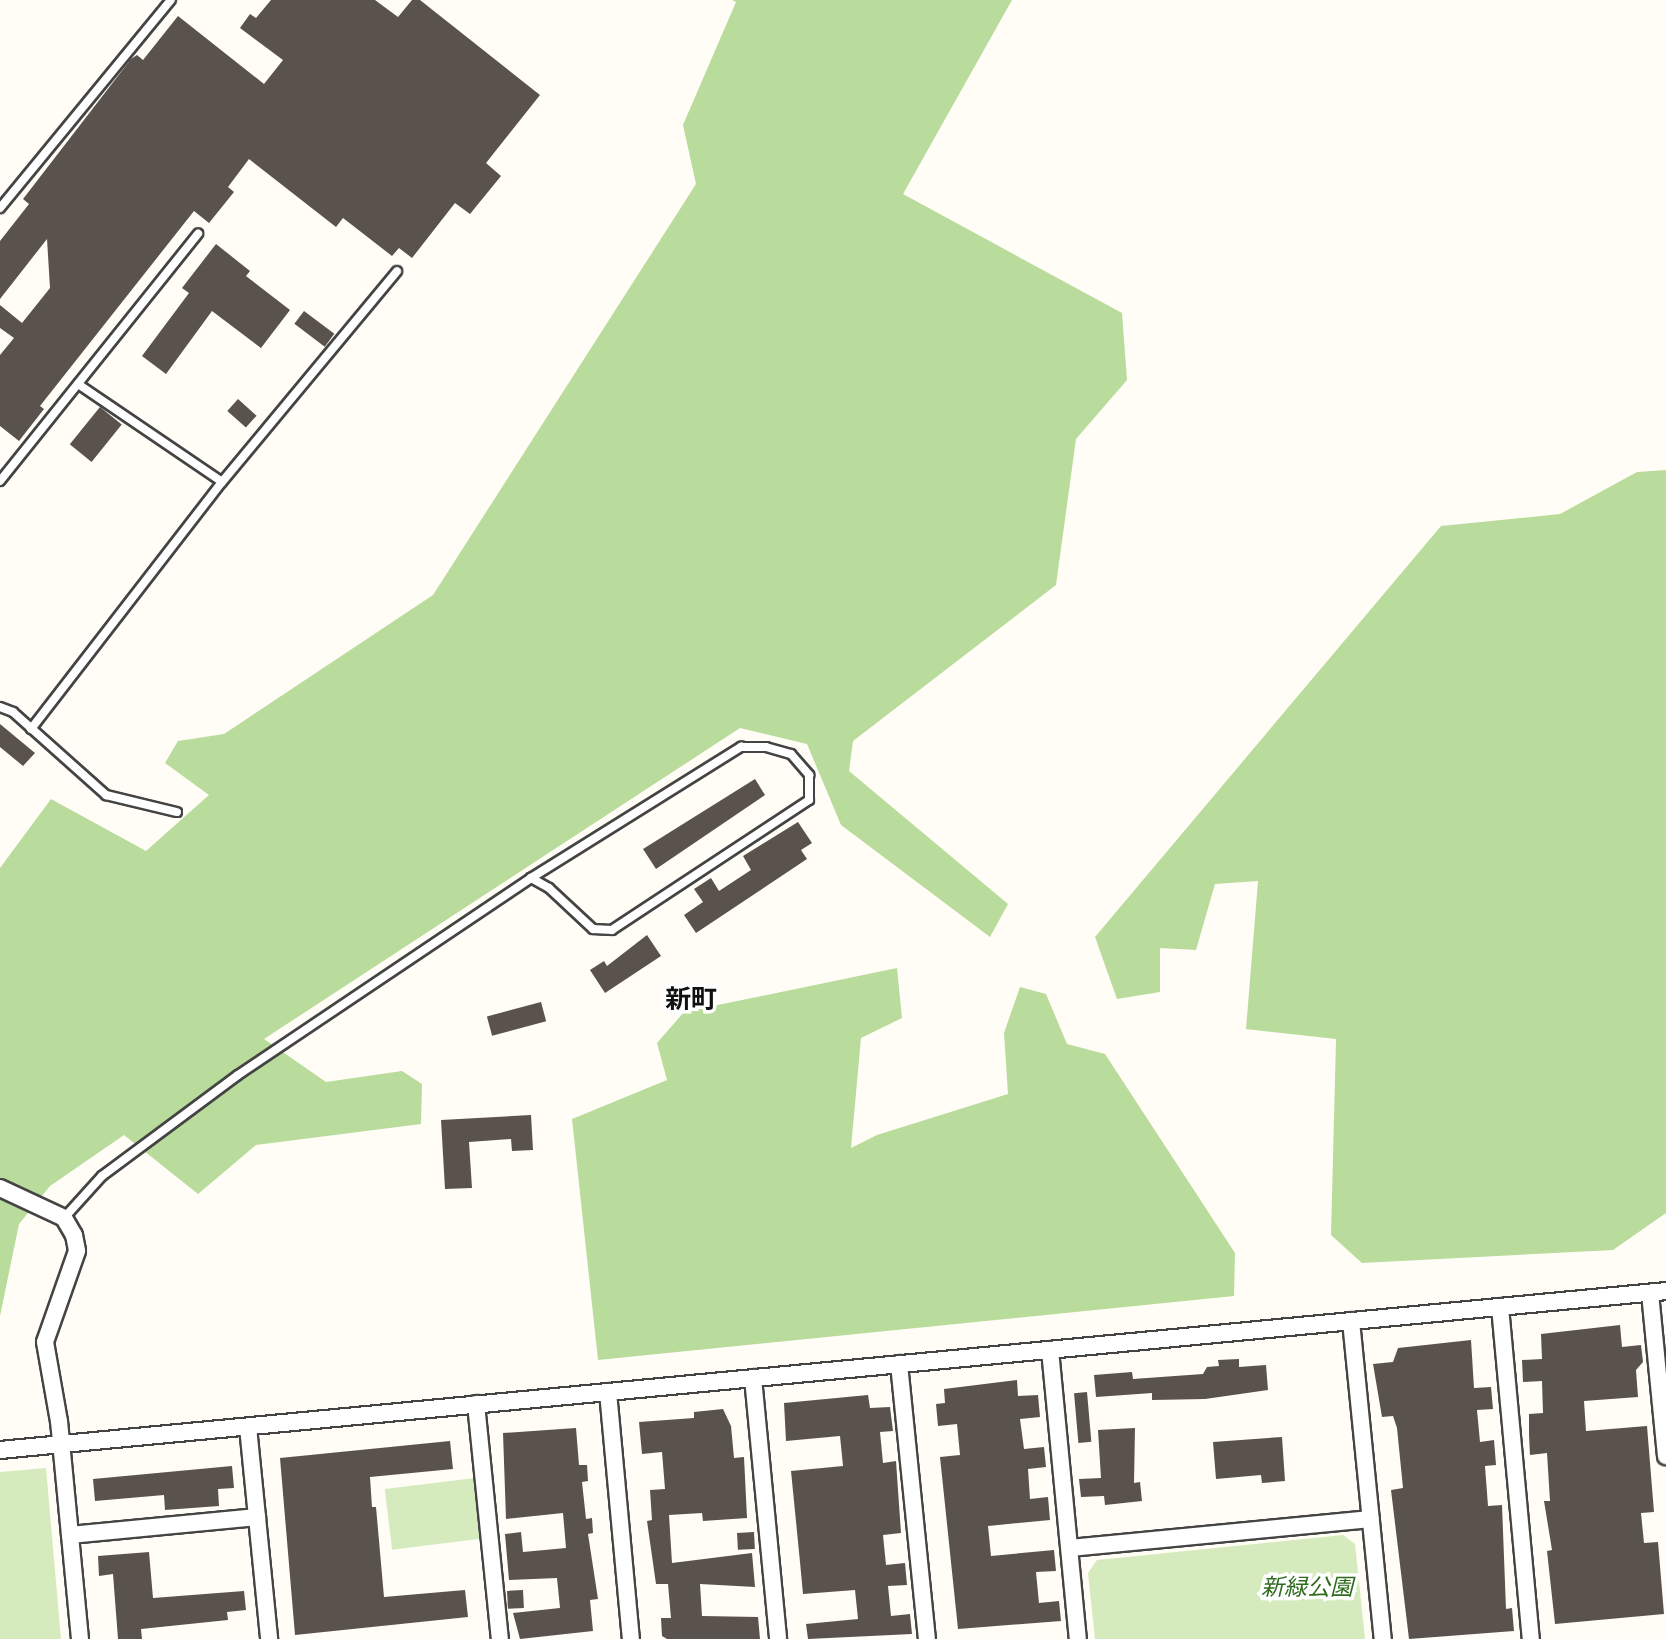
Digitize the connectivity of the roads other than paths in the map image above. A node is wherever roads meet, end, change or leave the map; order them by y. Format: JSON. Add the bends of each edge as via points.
{"nodes":[{"id":1,"x":171,"y":0,"type":"edge"},
{"id":2,"x":0,"y":208,"type":"edge"},
{"id":3,"x":198,"y":234,"type":"dead end"},
{"id":4,"x":397,"y":271,"type":"dead end"},
{"id":5,"x":78,"y":384,"type":"junction"},
{"id":6,"x":0,"y":481,"type":"edge"},
{"id":7,"x":222,"y":482,"type":"junction"},
{"id":8,"x":0,"y":707,"type":"edge"},
{"id":9,"x":30,"y":729,"type":"junction"},
{"id":10,"x":177,"y":812,"type":"dead end"},
{"id":11,"x":531,"y":878,"type":"junction"},
{"id":12,"x":0,"y":1188,"type":"edge"},
{"id":13,"x":64,"y":1218,"type":"junction"},
{"id":14,"x":1658,"y":1292,"type":"edge"},
{"id":15,"x":1500,"y":1307,"type":"junction"},
{"id":16,"x":1351,"y":1321,"type":"junction"},
{"id":17,"x":1050,"y":1350,"type":"junction"},
{"id":18,"x":899,"y":1364,"type":"junction"},
{"id":19,"x":753,"y":1378,"type":"junction"},
{"id":20,"x":608,"y":1392,"type":"junction"},
{"id":21,"x":476,"y":1404,"type":"junction"},
{"id":22,"x":248,"y":1427,"type":"junction"},
{"id":23,"x":61,"y":1446,"type":"junction"},
{"id":24,"x":0,"y":1450,"type":"edge"},
{"id":25,"x":1666,"y":1456,"type":"edge"},
{"id":26,"x":257,"y":1517,"type":"junction"},
{"id":27,"x":1371,"y":1518,"type":"junction"},
{"id":28,"x":70,"y":1535,"type":"junction"},
{"id":29,"x":1070,"y":1548,"type":"junction"},
{"id":30,"x":80,"y":1639,"type":"edge"},
{"id":31,"x":269,"y":1639,"type":"edge"},
{"id":32,"x":500,"y":1639,"type":"edge"},
{"id":33,"x":632,"y":1639,"type":"edge"},
{"id":34,"x":778,"y":1639,"type":"edge"},
{"id":35,"x":927,"y":1639,"type":"edge"},
{"id":36,"x":1079,"y":1639,"type":"edge"},
{"id":37,"x":1383,"y":1639,"type":"edge"},
{"id":38,"x":1531,"y":1639,"type":"edge"}],
"edges":[{"from":1,"to":2,"type":"lane"},
{"from":3,"to":5,"type":"lane"},
{"from":4,"to":7,"type":"lane"},
{"from":5,"to":6,"type":"lane"},
{"from":5,"to":7,"type":"lane"},
{"from":7,"to":9,"type":"lane"},
{"from":8,"to":9,"type":"lane"},
{"from":9,"to":10,"type":"lane","via":[[106,795]]},
{"from":11,"to":11,"type":"lane","via":[[741,747],[791,754],[809,775],[809,800],[612,930],[593,929],[549,888]]},
{"from":11,"to":13,"type":"lane","via":[[238,1075],[102,1176]]},
{"from":12,"to":13,"type":"street"},
{"from":13,"to":23,"type":"street","via":[[77,1251],[45,1342]]},
{"from":14,"to":15,"type":"street"},
{"from":14,"to":25,"type":"street"},
{"from":15,"to":16,"type":"street"},
{"from":15,"to":38,"type":"street"},
{"from":16,"to":17,"type":"street"},
{"from":16,"to":27,"type":"street"},
{"from":17,"to":18,"type":"street"},
{"from":17,"to":29,"type":"street"},
{"from":18,"to":19,"type":"street"},
{"from":18,"to":35,"type":"street"},
{"from":19,"to":20,"type":"street"},
{"from":19,"to":34,"type":"street"},
{"from":20,"to":21,"type":"street"},
{"from":20,"to":33,"type":"street"},
{"from":21,"to":22,"type":"street"},
{"from":21,"to":32,"type":"street"},
{"from":22,"to":23,"type":"street"},
{"from":22,"to":26,"type":"street"},
{"from":23,"to":24,"type":"street"},
{"from":23,"to":28,"type":"street"},
{"from":26,"to":28,"type":"street"},
{"from":26,"to":31,"type":"street"},
{"from":27,"to":29,"type":"street"},
{"from":27,"to":37,"type":"street"},
{"from":28,"to":30,"type":"street"},
{"from":29,"to":36,"type":"street"}]}
